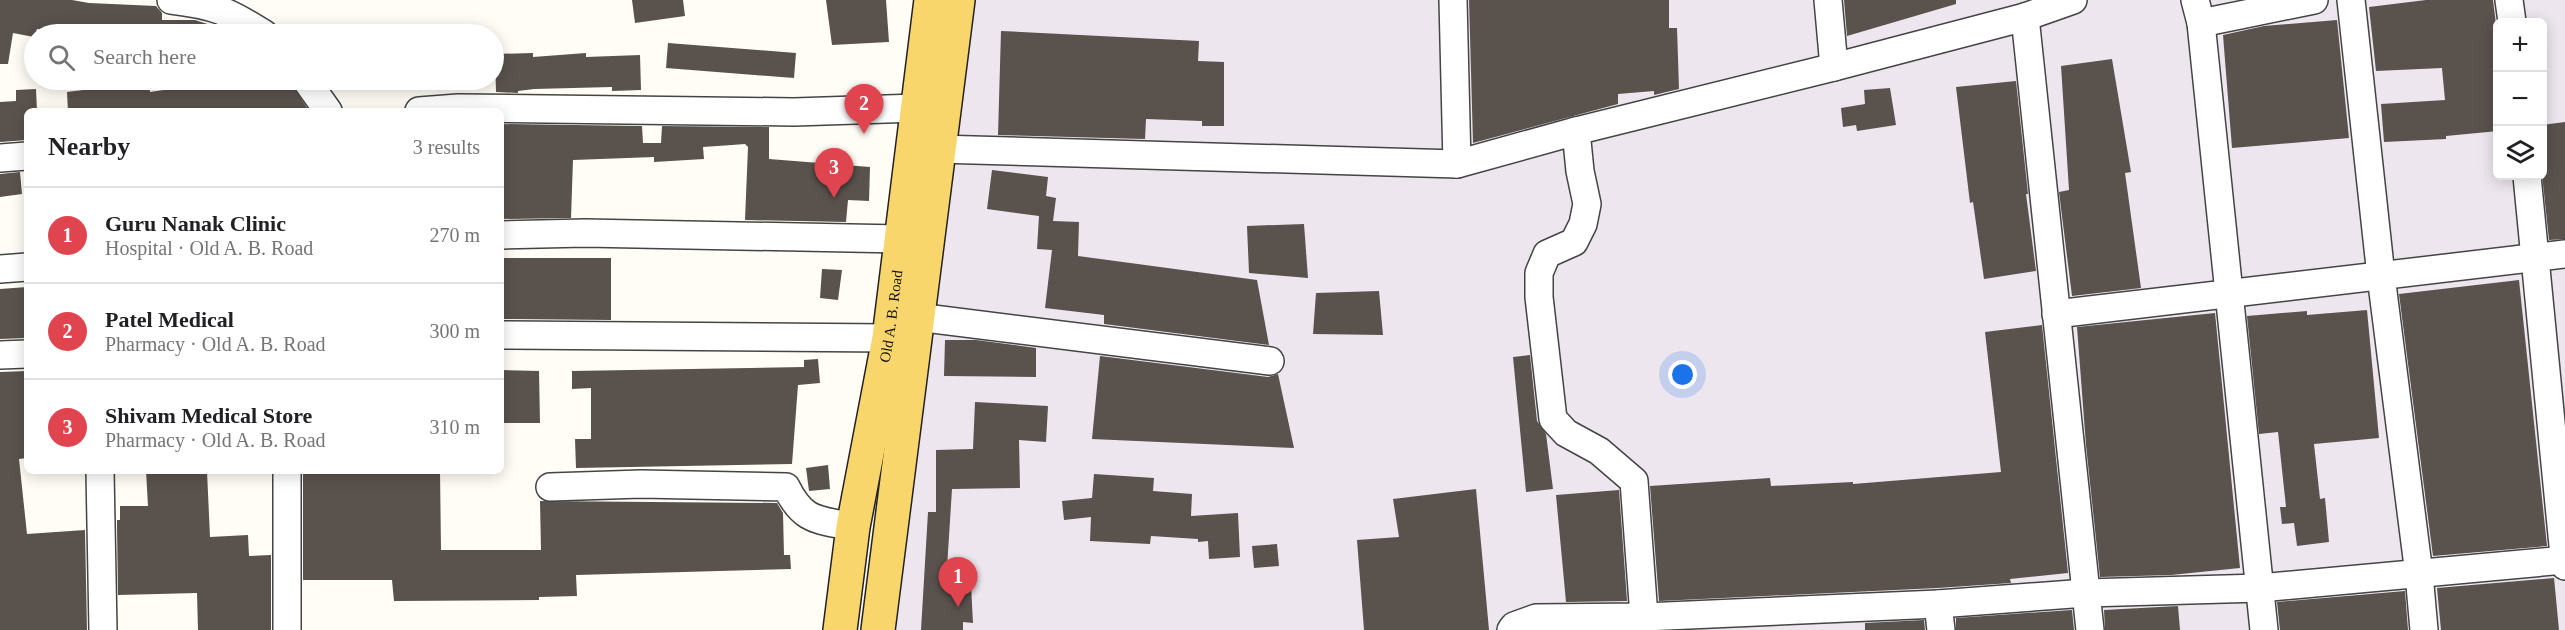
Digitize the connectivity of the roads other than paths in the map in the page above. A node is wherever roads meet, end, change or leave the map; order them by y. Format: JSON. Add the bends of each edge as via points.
{"nodes":[{"id":1,"x":171,"y":0,"type":"edge"},
{"id":2,"x":931,"y":0,"type":"edge"},
{"id":3,"x":958,"y":0,"type":"edge"},
{"id":4,"x":1453,"y":0,"type":"edge"},
{"id":5,"x":1828,"y":0,"type":"edge"},
{"id":6,"x":2073,"y":0,"type":"edge"},
{"id":7,"x":2314,"y":0,"type":"edge"},
{"id":8,"x":2351,"y":0,"type":"edge"},
{"id":9,"x":2510,"y":0,"type":"edge"},
{"id":10,"x":2198,"y":11,"type":"edge"},
{"id":11,"x":2025,"y":17,"type":"junction"},
{"id":12,"x":2512,"y":18,"type":"edge"},
{"id":13,"x":248,"y":24,"type":"edge"},
{"id":14,"x":1834,"y":67,"type":"junction"},
{"id":15,"x":313,"y":90,"type":"edge"},
{"id":16,"x":326,"y":108,"type":"edge"},
{"id":17,"x":917,"y":108,"type":"junction"},
{"id":18,"x":504,"y":109,"type":"edge"},
{"id":19,"x":1576,"y":130,"type":"junction"},
{"id":20,"x":938,"y":149,"type":"junction"},
{"id":21,"x":24,"y":156,"type":"edge"},
{"id":22,"x":0,"y":158,"type":"edge"},
{"id":23,"x":1457,"y":164,"type":"junction"},
{"id":24,"x":2527,"y":180,"type":"edge"},
{"id":25,"x":504,"y":235,"type":"edge"},
{"id":26,"x":900,"y":239,"type":"junction"},
{"id":27,"x":2565,"y":254,"type":"edge"},
{"id":28,"x":2535,"y":257,"type":"junction"},
{"id":29,"x":24,"y":267,"type":"edge"},
{"id":30,"x":0,"y":269,"type":"edge"},
{"id":31,"x":2381,"y":276,"type":"junction"},
{"id":32,"x":2229,"y":293,"type":"junction"},
{"id":33,"x":2056,"y":314,"type":"junction"},
{"id":34,"x":917,"y":317,"type":"junction"},
{"id":35,"x":504,"y":335,"type":"edge"},
{"id":36,"x":889,"y":338,"type":"junction"},
{"id":37,"x":24,"y":354,"type":"edge"},
{"id":38,"x":0,"y":355,"type":"edge"},
{"id":39,"x":1270,"y":361,"type":"dead end"},
{"id":40,"x":2557,"y":401,"type":"edge"},
{"id":41,"x":100,"y":474,"type":"edge"},
{"id":42,"x":287,"y":474,"type":"edge"},
{"id":43,"x":550,"y":486,"type":"dead end"},
{"id":44,"x":853,"y":527,"type":"junction"},
{"id":45,"x":2565,"y":560,"type":"edge"},
{"id":46,"x":2565,"y":566,"type":"edge"},
{"id":47,"x":2419,"y":573,"type":"junction"},
{"id":48,"x":2260,"y":588,"type":"junction"},
{"id":49,"x":2086,"y":593,"type":"junction"},
{"id":50,"x":1940,"y":617,"type":"edge"},
{"id":51,"x":1644,"y":624,"type":"edge"},
{"id":52,"x":104,"y":630,"type":"edge"},
{"id":53,"x":287,"y":630,"type":"edge"},
{"id":54,"x":840,"y":630,"type":"edge"},
{"id":55,"x":878,"y":630,"type":"edge"},
{"id":56,"x":1511,"y":630,"type":"edge"},
{"id":57,"x":2090,"y":630,"type":"edge"},
{"id":58,"x":2264,"y":630,"type":"edge"},
{"id":59,"x":2424,"y":630,"type":"edge"}],
"edges":[{"from":1,"to":13,"type":"street","via":[[230,13]]},
{"from":2,"to":17,"type":"main road","name":"Old A. B. Road"},
{"from":3,"to":20,"type":"main road","name":"Old A. B. Road"},
{"from":4,"to":23,"type":"street"},
{"from":5,"to":14,"type":"street"},
{"from":6,"to":11,"type":"street"},
{"from":7,"to":10,"type":"street"},
{"from":8,"to":31,"type":"street"},
{"from":9,"to":12,"type":"street"},
{"from":10,"to":32,"type":"street"},
{"from":11,"to":14,"type":"street"},
{"from":11,"to":33,"type":"street"},
{"from":14,"to":19,"type":"street"},
{"from":15,"to":16,"type":"street"},
{"from":17,"to":18,"type":"street","via":[[794,112]]},
{"from":17,"to":26,"type":"main road","name":"Old A. B. Road"},
{"from":19,"to":23,"type":"street"},
{"from":19,"to":51,"type":"street","via":[[1587,204],[1583,224],[1574,242],[1547,254],[1539,273],[1549,391],[1553,419],[1566,433],[1599,451],[1634,481]]},
{"from":20,"to":23,"type":"street"},
{"from":20,"to":34,"type":"main road","name":"Old A. B. Road"},
{"from":21,"to":22,"type":"street"},
{"from":24,"to":28,"type":"street"},
{"from":25,"to":26,"type":"street"},
{"from":26,"to":36,"type":"main road","name":"Old A. B. Road"},
{"from":27,"to":28,"type":"street"},
{"from":28,"to":31,"type":"street"},
{"from":28,"to":40,"type":"street"},
{"from":29,"to":30,"type":"street"},
{"from":31,"to":32,"type":"street"},
{"from":31,"to":47,"type":"street"},
{"from":32,"to":33,"type":"street"},
{"from":32,"to":48,"type":"street"},
{"from":33,"to":49,"type":"street"},
{"from":34,"to":39,"type":"street"},
{"from":34,"to":55,"type":"main road","name":"Old A. B. Road"},
{"from":35,"to":36,"type":"street"},
{"from":36,"to":44,"type":"main road","name":"Old A. B. Road"},
{"from":37,"to":38,"type":"street"},
{"from":40,"to":45,"type":"street"},
{"from":41,"to":52,"type":"street"},
{"from":42,"to":53,"type":"street"},
{"from":43,"to":44,"type":"street","via":[[786,487],[798,508],[810,518]]},
{"from":44,"to":54,"type":"main road","name":"Old A. B. Road"},
{"from":45,"to":46,"type":"street"},
{"from":45,"to":47,"type":"street"},
{"from":47,"to":48,"type":"street"},
{"from":47,"to":59,"type":"street"},
{"from":48,"to":49,"type":"street"},
{"from":48,"to":58,"type":"street"},
{"from":49,"to":50,"type":"street"},
{"from":49,"to":57,"type":"street"},
{"from":50,"to":51,"type":"street"},
{"from":51,"to":56,"type":"street","via":[[1536,618]]}]}
